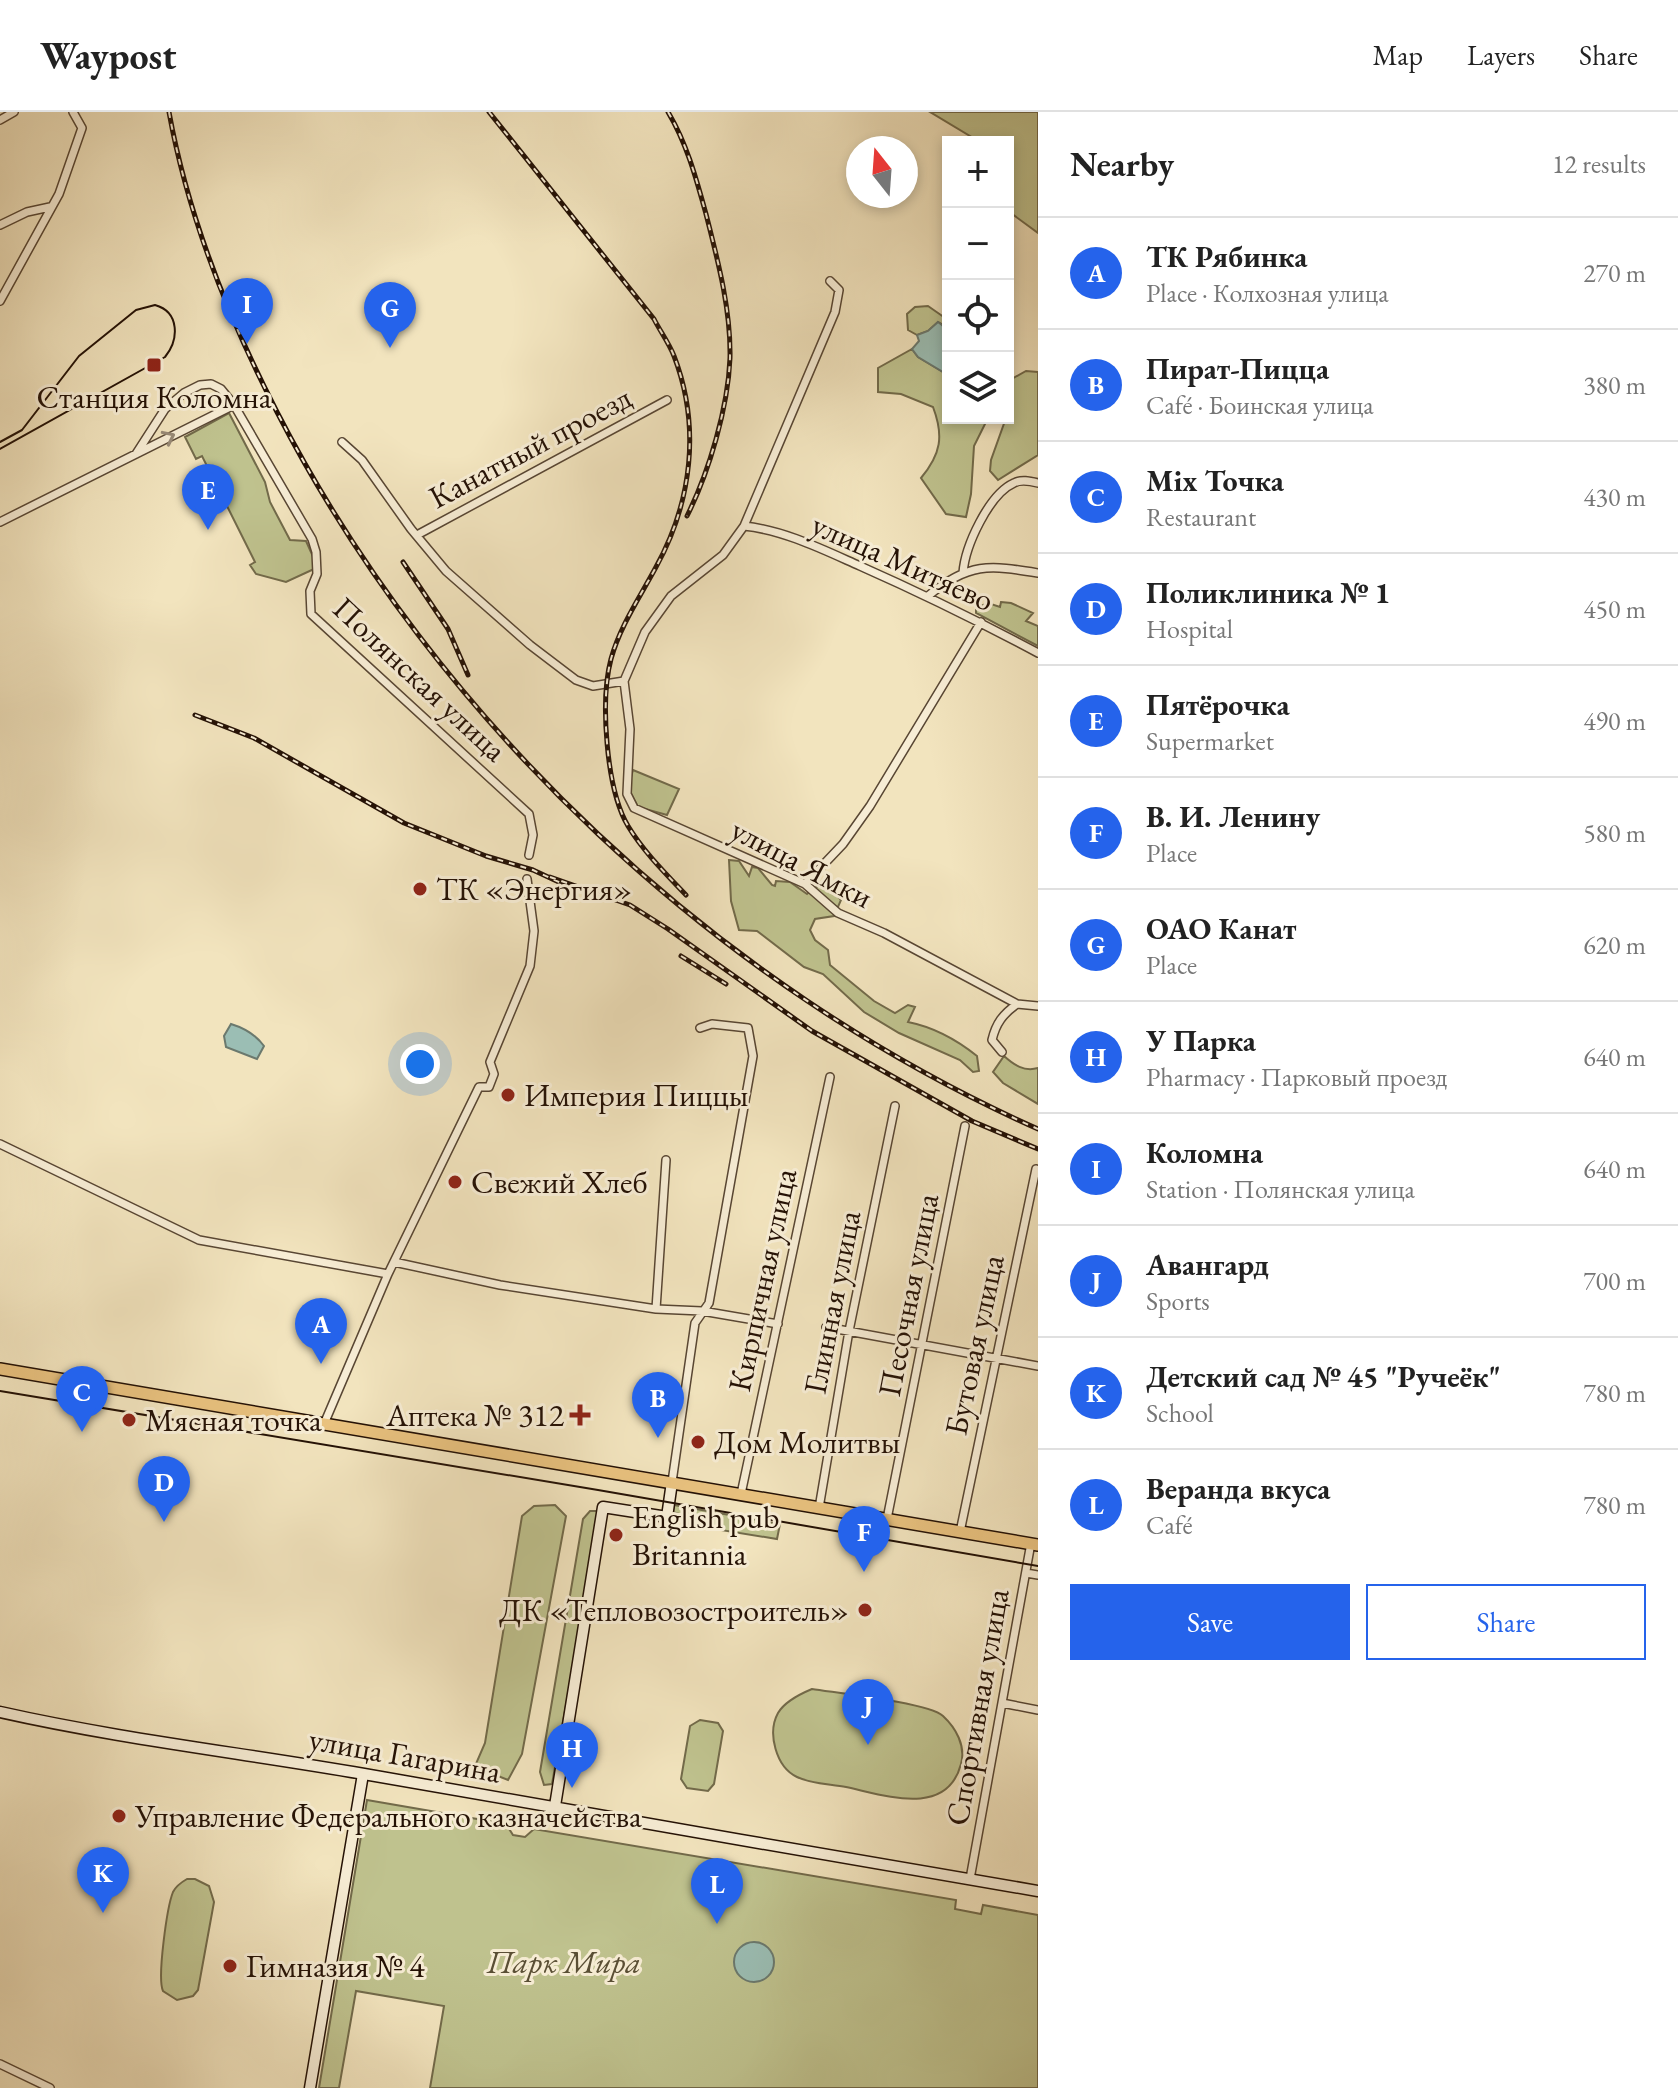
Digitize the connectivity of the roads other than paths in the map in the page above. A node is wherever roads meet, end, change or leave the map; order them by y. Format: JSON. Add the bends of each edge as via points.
{"nodes":[{"id":1,"x":14,"y":112,"type":"edge"},
{"id":2,"x":73,"y":112,"type":"edge"},
{"id":3,"x":0,"y":120,"type":"edge"},
{"id":4,"x":50,"y":207,"type":"junction"},
{"id":5,"x":0,"y":225,"type":"edge"},
{"id":6,"x":830,"y":281,"type":"dead end"},
{"id":7,"x":0,"y":301,"type":"edge"},
{"id":8,"x":667,"y":400,"type":"dead end"},
{"id":9,"x":234,"y":405,"type":"junction"},
{"id":10,"x":342,"y":442,"type":"dead end"},
{"id":11,"x":136,"y":454,"type":"junction"},
{"id":12,"x":1038,"y":483,"type":"edge"},
{"id":13,"x":0,"y":522,"type":"edge"},
{"id":14,"x":744,"y":526,"type":"junction"},
{"id":15,"x":417,"y":535,"type":"junction"},
{"id":16,"x":963,"y":573,"type":"junction"},
{"id":17,"x":1038,"y":573,"type":"edge"},
{"id":18,"x":928,"y":596,"type":"junction"},
{"id":19,"x":981,"y":622,"type":"junction"},
{"id":20,"x":1038,"y":653,"type":"edge"},
{"id":21,"x":624,"y":681,"type":"junction"},
{"id":22,"x":529,"y":855,"type":"dead end"},
{"id":23,"x":527,"y":879,"type":"dead end"},
{"id":24,"x":805,"y":884,"type":"junction"},
{"id":25,"x":1017,"y":1004,"type":"junction"},
{"id":26,"x":1038,"y":1006,"type":"edge"},
{"id":27,"x":700,"y":1028,"type":"dead end"},
{"id":28,"x":1002,"y":1052,"type":"dead end"},
{"id":29,"x":830,"y":1077,"type":"dead end"},
{"id":30,"x":895,"y":1106,"type":"dead end"},
{"id":31,"x":965,"y":1126,"type":"dead end"},
{"id":32,"x":0,"y":1144,"type":"edge"},
{"id":33,"x":666,"y":1160,"type":"dead end"},
{"id":34,"x":1036,"y":1169,"type":"edge"},
{"id":35,"x":394,"y":1262,"type":"junction"},
{"id":36,"x":388,"y":1274,"type":"junction"},
{"id":37,"x":656,"y":1309,"type":"junction"},
{"id":38,"x":702,"y":1311,"type":"junction"},
{"id":39,"x":778,"y":1324,"type":"junction"},
{"id":40,"x":826,"y":1327,"type":"dead end"},
{"id":41,"x":849,"y":1331,"type":"junction"},
{"id":42,"x":923,"y":1344,"type":"junction"},
{"id":43,"x":996,"y":1358,"type":"junction"},
{"id":44,"x":1038,"y":1366,"type":"edge"},
{"id":45,"x":0,"y":1369,"type":"edge"},
{"id":46,"x":324,"y":1424,"type":"junction"},
{"id":47,"x":672,"y":1482,"type":"junction"},
{"id":48,"x":741,"y":1494,"type":"junction"},
{"id":49,"x":819,"y":1508,"type":"junction"},
{"id":50,"x":887,"y":1519,"type":"junction"},
{"id":51,"x":960,"y":1532,"type":"junction"},
{"id":52,"x":1036,"y":1542,"type":"edge"},
{"id":53,"x":1026,"y":1573,"type":"junction"},
{"id":54,"x":1038,"y":1575,"type":"edge"},
{"id":55,"x":1002,"y":1703,"type":"junction"},
{"id":56,"x":1038,"y":1710,"type":"edge"},
{"id":57,"x":0,"y":1712,"type":"edge"},
{"id":58,"x":363,"y":1774,"type":"junction"},
{"id":59,"x":555,"y":1806,"type":"junction"},
{"id":60,"x":970,"y":1879,"type":"junction"},
{"id":61,"x":1038,"y":1891,"type":"edge"},
{"id":62,"x":0,"y":2064,"type":"edge"},
{"id":63,"x":50,"y":2088,"type":"edge"},
{"id":64,"x":310,"y":2088,"type":"edge"}],
"edges":[{"from":1,"to":3,"type":"street"},
{"from":2,"to":4,"type":"street","via":[[82,128]]},
{"from":4,"to":5,"type":"street"},
{"from":4,"to":7,"type":"street"},
{"from":6,"to":14,"type":"street","via":[[839,290],[835,312]]},
{"from":8,"to":15,"type":"street","name":"Канатный проезд"},
{"from":11,"to":9,"type":"street","one_way":true},
{"from":9,"to":11,"type":"street","name":"Полянская улица","via":[[211,384],[192,389],[165,409]]},
{"from":9,"to":22,"type":"street","name":"Полянская улица","via":[[312,539],[317,574],[310,591],[311,614],[529,814]]},
{"from":10,"to":15,"type":"street","name":"Канатный проезд","via":[[362,460]]},
{"from":11,"to":13,"type":"street"},
{"from":12,"to":16,"type":"street","name":"улица Митяево","via":[[1017,481],[999,492],[964,558]]},
{"from":14,"to":18,"type":"street","name":"улица Митяево","via":[[820,548]]},
{"from":14,"to":21,"type":"street","via":[[723,555],[671,596],[645,632]]},
{"from":15,"to":21,"type":"street","name":"Канатный проезд","via":[[446,571],[576,680],[593,686]]},
{"from":16,"to":17,"type":"street","via":[[984,567]]},
{"from":16,"to":18,"type":"street"},
{"from":18,"to":19,"type":"street","name":"улица Митяево"},
{"from":19,"to":20,"type":"street","name":"улица Митяево"},
{"from":19,"to":24,"type":"street","via":[[870,806]]},
{"from":21,"to":24,"type":"street","name":"улица Ямки","via":[[630,729],[627,794],[634,808]]},
{"from":23,"to":35,"type":"street","via":[[534,931],[530,966],[490,1062],[494,1074],[489,1087],[479,1087]]},
{"from":24,"to":25,"type":"street","name":"улица Ямки","via":[[838,913]]},
{"from":25,"to":26,"type":"street","name":"улица Ямки"},
{"from":25,"to":28,"type":"street","via":[[994,1030],[992,1040]]},
{"from":27,"to":38,"type":"street","via":[[748,1028],[753,1056],[709,1303]]},
{"from":29,"to":39,"type":"street","name":"Кирпичная улица"},
{"from":30,"to":41,"type":"street","name":"Глинная улица"},
{"from":31,"to":42,"type":"street","name":"Песочная улица"},
{"from":32,"to":36,"type":"street","via":[[199,1240]]},
{"from":33,"to":37,"type":"street"},
{"from":34,"to":43,"type":"street","name":"Бутовая улица"},
{"from":35,"to":36,"type":"street"},
{"from":35,"to":37,"type":"street"},
{"from":36,"to":46,"type":"street"},
{"from":37,"to":38,"type":"street"},
{"from":38,"to":39,"type":"street"},
{"from":38,"to":47,"type":"street","via":[[695,1323]]},
{"from":39,"to":48,"type":"street","name":"Кирпичная улица"},
{"from":40,"to":41,"type":"street"},
{"from":41,"to":42,"type":"street"},
{"from":41,"to":49,"type":"street","name":"Глинная улица"},
{"from":42,"to":43,"type":"street"},
{"from":42,"to":50,"type":"street","name":"Песочная улица"},
{"from":43,"to":44,"type":"street"},
{"from":43,"to":51,"type":"street","name":"Бутовая улица"},
{"from":45,"to":46,"type":"main road"},
{"from":46,"to":47,"type":"main road"},
{"from":47,"to":48,"type":"main road"},
{"from":47,"to":59,"type":"street","via":[[667,1517],[603,1507]]},
{"from":48,"to":49,"type":"main road"},
{"from":49,"to":50,"type":"main road"},
{"from":50,"to":51,"type":"main road"},
{"from":51,"to":52,"type":"main road"},
{"from":52,"to":53,"type":"street","name":"Спортивная улица"},
{"from":53,"to":54,"type":"street"},
{"from":53,"to":55,"type":"street","name":"Спортивная улица"},
{"from":55,"to":56,"type":"street"},
{"from":55,"to":60,"type":"street","name":"Спортивная улица"},
{"from":57,"to":58,"type":"street","name":"улица Гагарина"},
{"from":58,"to":59,"type":"street","name":"улица Гагарина"},
{"from":58,"to":64,"type":"street"},
{"from":59,"to":60,"type":"street","name":"улица Гагарина"},
{"from":60,"to":61,"type":"street","name":"улица Гагарина"},
{"from":62,"to":63,"type":"street"}]}
